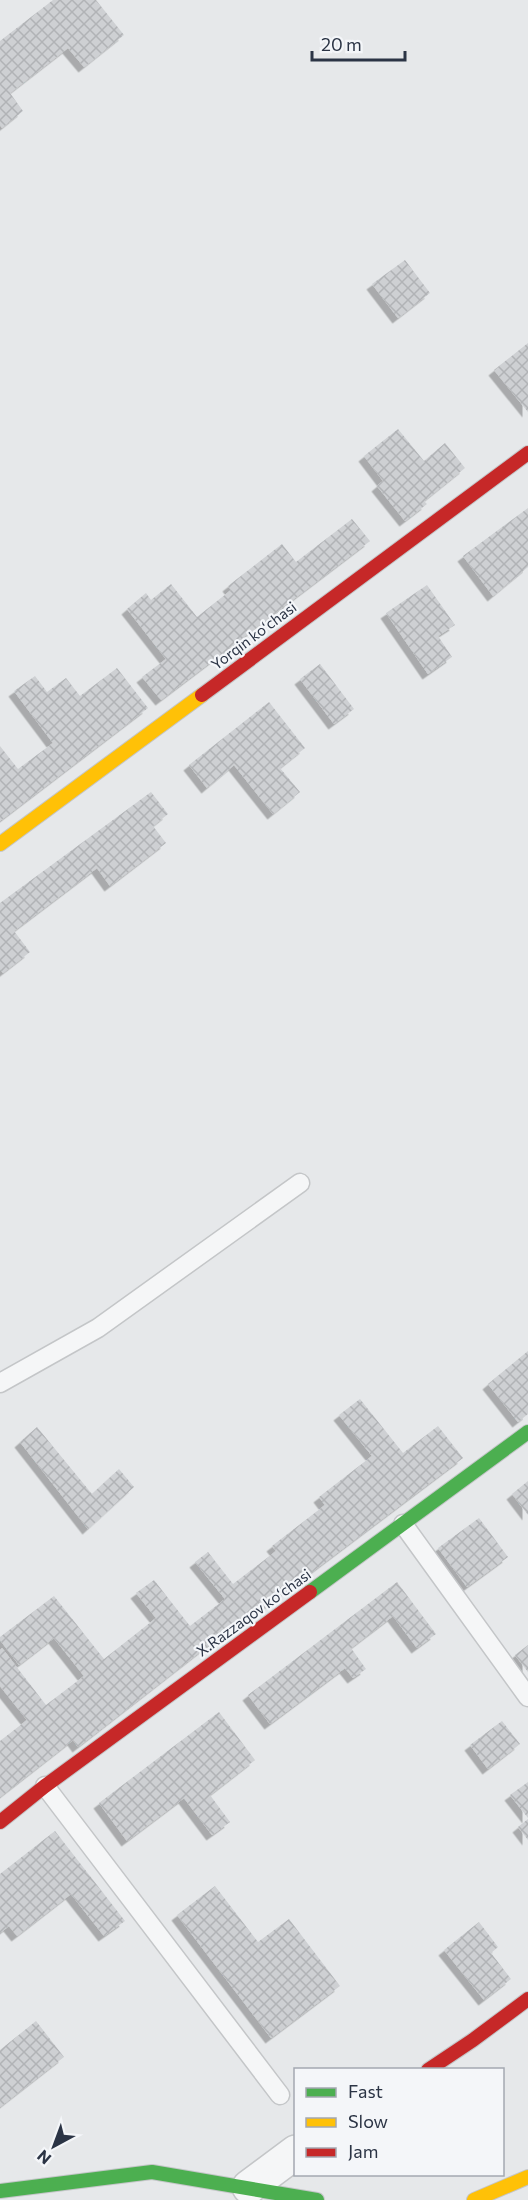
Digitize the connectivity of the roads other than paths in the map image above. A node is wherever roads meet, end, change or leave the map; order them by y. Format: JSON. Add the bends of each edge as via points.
{"nodes":[{"id":1,"x":528,"y":453,"type":"edge"},
{"id":2,"x":0,"y":844,"type":"edge"},
{"id":3,"x":300,"y":1183,"type":"dead end"},
{"id":4,"x":0,"y":1383,"type":"edge"},
{"id":5,"x":528,"y":1432,"type":"edge"},
{"id":6,"x":403,"y":1524,"type":"junction"},
{"id":7,"x":528,"y":1697,"type":"edge"},
{"id":8,"x":45,"y":1786,"type":"junction"},
{"id":9,"x":0,"y":1822,"type":"edge"},
{"id":10,"x":528,"y":1999,"type":"edge"},
{"id":11,"x":431,"y":2068,"type":"edge"},
{"id":12,"x":280,"y":2095,"type":"dead end"},
{"id":13,"x":294,"y":2153,"type":"edge"},
{"id":14,"x":528,"y":2177,"type":"edge"},
{"id":15,"x":249,"y":2187,"type":"junction"},
{"id":16,"x":0,"y":2191,"type":"edge"},
{"id":17,"x":317,"y":2200,"type":"edge"},
{"id":18,"x":474,"y":2200,"type":"edge"}],
"edges":[{"from":1,"to":2,"type":"street","name":"Yorqin koʻchasi"},
{"from":3,"to":4,"type":"lane","via":[[98,1328]]},
{"from":5,"to":6,"type":"street","name":"X.Razzaqov koʻchasi"},
{"from":6,"to":7,"type":"lane"},
{"from":6,"to":8,"type":"street","name":"X.Razzaqov koʻchasi"},
{"from":8,"to":9,"type":"street","name":"X.Razzaqov koʻchasi"},
{"from":8,"to":12,"type":"lane"},
{"from":10,"to":11,"type":"street"},
{"from":13,"to":15,"type":"street"},
{"from":14,"to":18,"type":"street"},
{"from":15,"to":16,"type":"street","via":[[152,2172]]},
{"from":15,"to":17,"type":"street"}]}
